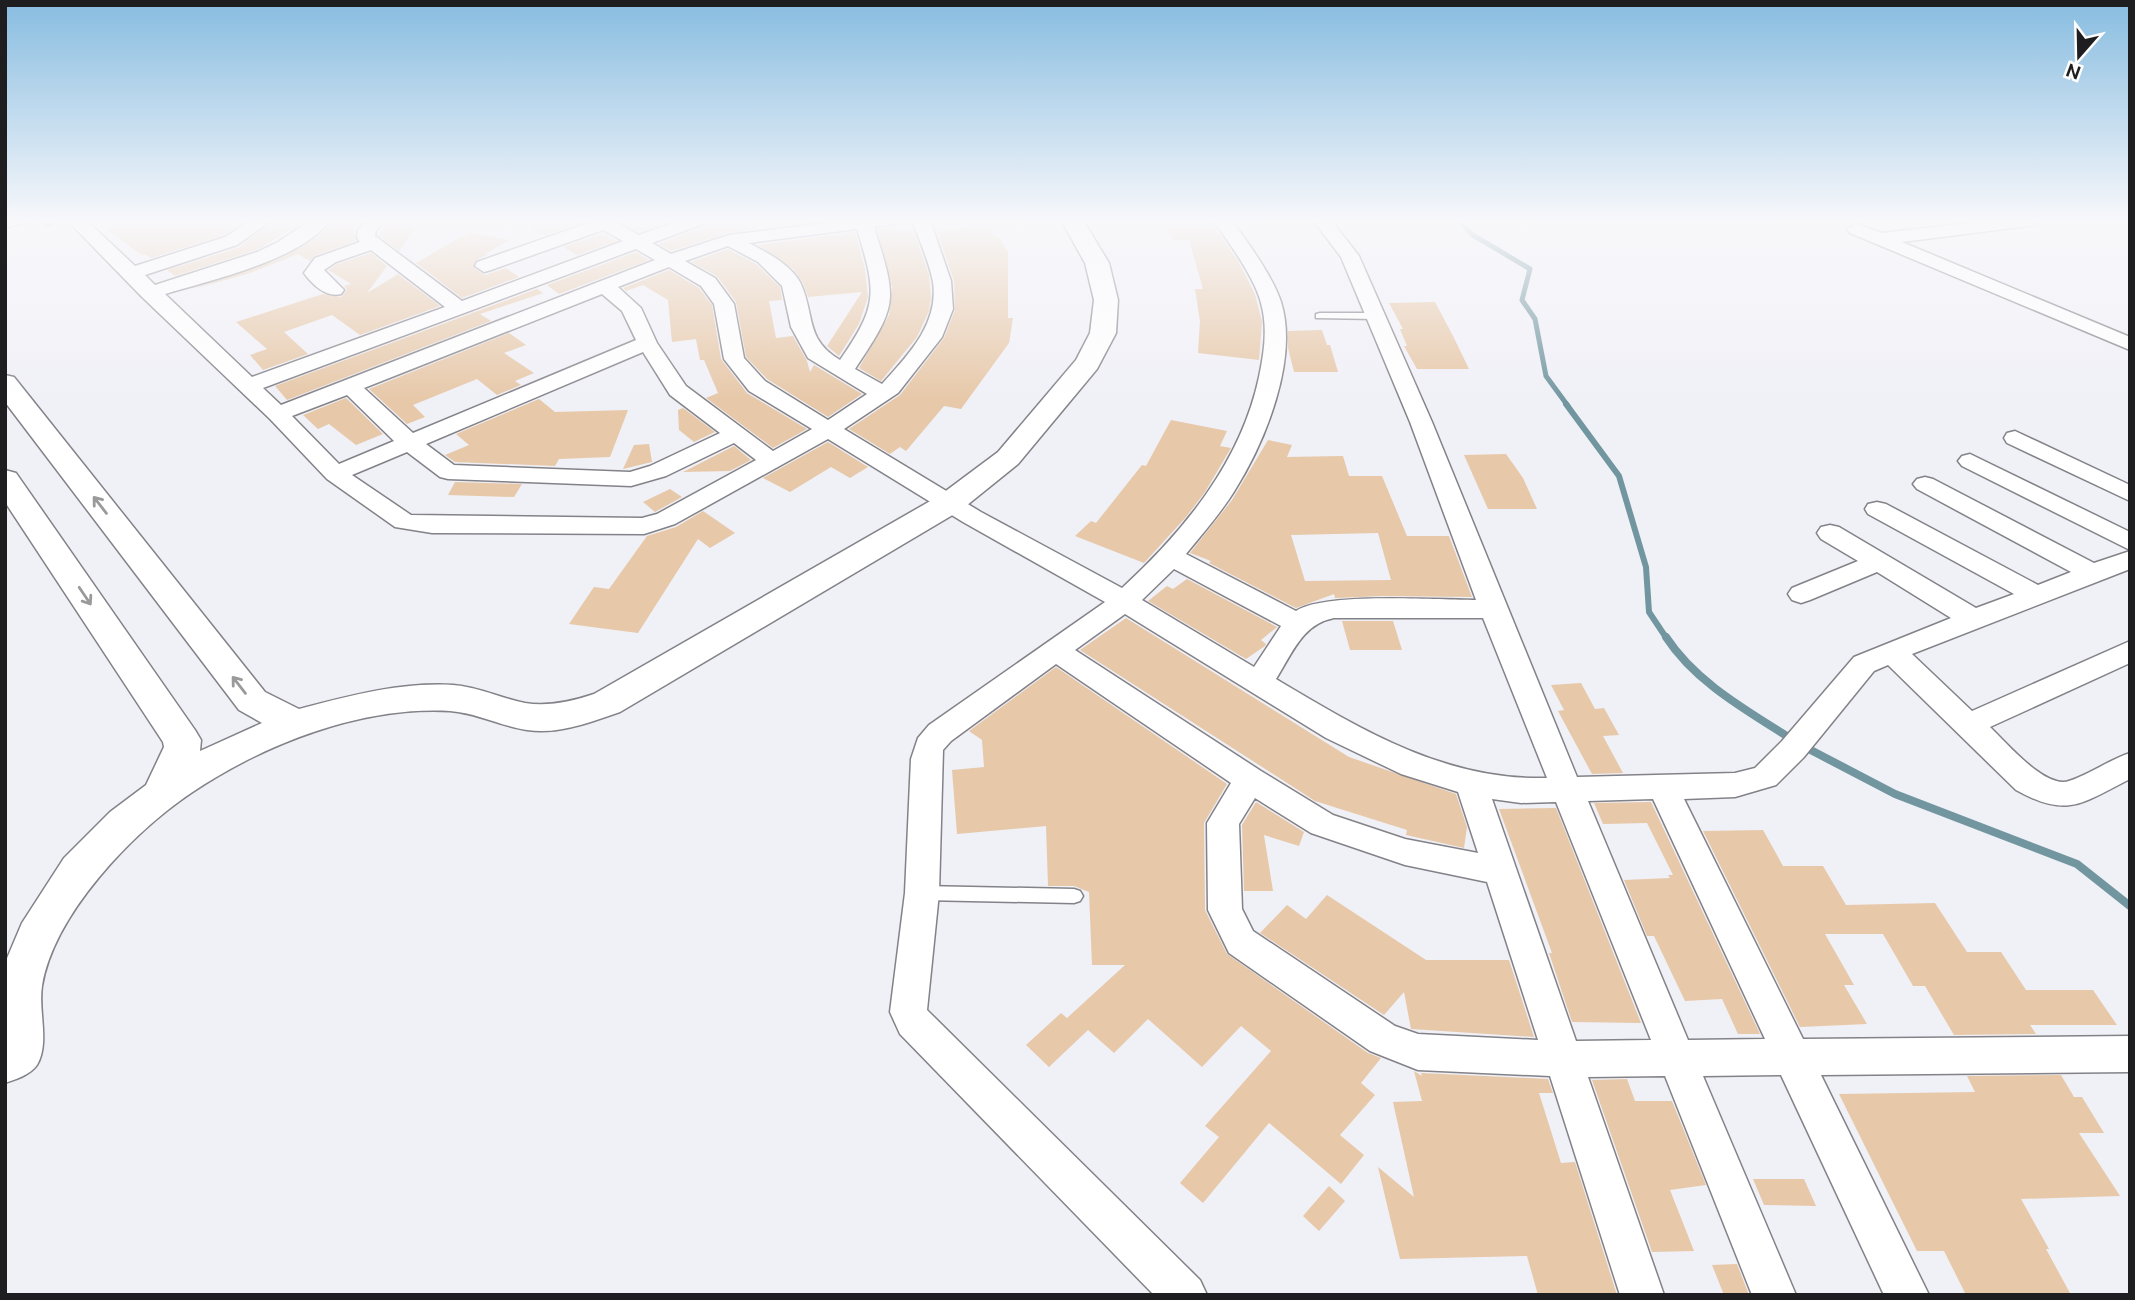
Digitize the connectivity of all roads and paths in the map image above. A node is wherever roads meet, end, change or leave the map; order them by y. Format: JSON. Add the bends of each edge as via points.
{"nodes":[{"id":1,"x":137,"y":281,"type":"edge"},
{"id":2,"x":187,"y":281,"type":"edge"},
{"id":3,"x":322,"y":281,"type":"edge"},
{"id":4,"x":423,"y":281,"type":"edge"},
{"id":5,"x":532,"y":281,"type":"edge"},
{"id":6,"x":619,"y":281,"type":"edge"},
{"id":7,"x":706,"y":281,"type":"edge"},
{"id":8,"x":788,"y":281,"type":"edge"},
{"id":9,"x":880,"y":281,"type":"edge"},
{"id":10,"x":942,"y":281,"type":"edge"},
{"id":11,"x":1101,"y":281,"type":"edge"},
{"id":12,"x":1260,"y":281,"type":"edge"},
{"id":13,"x":1361,"y":281,"type":"edge"},
{"id":14,"x":1980,"y":281,"type":"edge"},
{"id":15,"x":605,"y":286,"type":"junction"},
{"id":16,"x":334,"y":290,"type":"dead end"},
{"id":17,"x":149,"y":293,"type":"junction"},
{"id":18,"x":458,"y":308,"type":"junction"},
{"id":19,"x":1320,"y":316,"type":"dead end"},
{"id":20,"x":1376,"y":316,"type":"junction"},
{"id":21,"x":647,"y":343,"type":"junction"},
{"id":22,"x":2130,"y":344,"type":"edge"},
{"id":23,"x":843,"y":371,"type":"junction"},
{"id":24,"x":5,"y":383,"type":"edge"},
{"id":25,"x":249,"y":386,"type":"junction"},
{"id":26,"x":350,"y":386,"type":"junction"},
{"id":27,"x":882,"y":393,"type":"junction"},
{"id":28,"x":278,"y":414,"type":"junction"},
{"id":29,"x":830,"y":429,"type":"junction"},
{"id":30,"x":736,"y":434,"type":"junction"},
{"id":31,"x":2015,"y":438,"type":"dead end"},
{"id":32,"x":410,"y":443,"type":"junction"},
{"id":33,"x":772,"y":461,"type":"junction"},
{"id":34,"x":1970,"y":461,"type":"dead end"},
{"id":35,"x":335,"y":474,"type":"junction"},
{"id":36,"x":5,"y":479,"type":"edge"},
{"id":37,"x":1925,"y":484,"type":"dead end"},
{"id":38,"x":2130,"y":494,"type":"edge"},
{"id":39,"x":950,"y":503,"type":"junction"},
{"id":40,"x":1877,"y":509,"type":"dead end"},
{"id":41,"x":1829,"y":533,"type":"dead end"},
{"id":42,"x":2130,"y":542,"type":"edge"},
{"id":43,"x":1171,"y":557,"type":"junction"},
{"id":44,"x":2130,"y":559,"type":"edge"},
{"id":45,"x":1878,"y":562,"type":"junction"},
{"id":46,"x":2091,"y":573,"type":"junction"},
{"id":47,"x":1801,"y":594,"type":"dead end"},
{"id":48,"x":2035,"y":595,"type":"junction"},
{"id":49,"x":1124,"y":601,"type":"junction"},
{"id":50,"x":1493,"y":609,"type":"junction"},
{"id":51,"x":1974,"y":619,"type":"junction"},
{"id":52,"x":1297,"y":623,"type":"junction"},
{"id":53,"x":1056,"y":651,"type":"junction"},
{"id":54,"x":1891,"y":651,"type":"junction"},
{"id":55,"x":2130,"y":651,"type":"edge"},
{"id":56,"x":1258,"y":684,"type":"junction"},
{"id":57,"x":294,"y":723,"type":"junction"},
{"id":58,"x":1968,"y":725,"type":"junction"},
{"id":59,"x":2130,"y":765,"type":"edge"},
{"id":60,"x":1250,"y":780,"type":"junction"},
{"id":61,"x":1471,"y":784,"type":"junction"},
{"id":62,"x":1662,"y":786,"type":"junction"},
{"id":63,"x":1569,"y":789,"type":"junction"},
{"id":64,"x":162,"y":792,"type":"junction"},
{"id":65,"x":1499,"y":871,"type":"junction"},
{"id":66,"x":922,"y":893,"type":"junction"},
{"id":67,"x":1074,"y":895,"type":"dead end"},
{"id":68,"x":2130,"y":1054,"type":"edge"},
{"id":69,"x":1676,"y":1057,"type":"junction"},
{"id":70,"x":1792,"y":1057,"type":"junction"},
{"id":71,"x":1563,"y":1059,"type":"junction"},
{"id":72,"x":5,"y":1061,"type":"edge"},
{"id":73,"x":1185,"y":1295,"type":"edge"},
{"id":74,"x":1642,"y":1295,"type":"edge"},
{"id":75,"x":1774,"y":1295,"type":"edge"},
{"id":76,"x":1907,"y":1295,"type":"edge"}],
"edges":[{"from":1,"to":17,"type":"street"},
{"from":2,"to":17,"type":"street"},
{"from":3,"to":16,"type":"street"},
{"from":4,"to":18,"type":"street"},
{"from":5,"to":18,"type":"street"},
{"from":6,"to":15,"type":"street"},
{"from":7,"to":29,"type":"street","via":[[723,304],[734,359],[757,386]]},
{"from":8,"to":23,"type":"street","via":[[801,327],[815,354]]},
{"from":9,"to":23,"type":"street","via":[[879,305],[870,329]]},
{"from":10,"to":27,"type":"street","via":[[943,309],[932,337]]},
{"from":11,"to":39,"type":"street","via":[[1106,300],[1103,333],[1088,363],[1008,458]]},
{"from":12,"to":43,"type":"street","via":[[1271,302],[1276,345],[1263,410],[1224,489]]},
{"from":13,"to":20,"type":"street"},
{"from":14,"to":22,"type":"street"},
{"from":15,"to":21,"type":"street","via":[[631,308]]},
{"from":15,"to":26,"type":"street"},
{"from":17,"to":25,"type":"street"},
{"from":18,"to":25,"type":"street"},
{"from":19,"to":20,"type":"lane"},
{"from":20,"to":50,"type":"street"},
{"from":21,"to":30,"type":"street","via":[[678,390]]},
{"from":21,"to":32,"type":"street"},
{"from":23,"to":27,"type":"street"},
{"from":57,"to":24,"type":"street","one_way":true,"via":[[252,701]]},
{"from":25,"to":28,"type":"street"},
{"from":26,"to":28,"type":"street"},
{"from":26,"to":32,"type":"street"},
{"from":27,"to":29,"type":"street"},
{"from":28,"to":35,"type":"street"},
{"from":29,"to":33,"type":"street"},
{"from":29,"to":39,"type":"street"},
{"from":30,"to":32,"type":"street","via":[[658,471],[631,478],[448,472]]},
{"from":30,"to":33,"type":"street"},
{"from":31,"to":38,"type":"street"},
{"from":32,"to":35,"type":"street"},
{"from":33,"to":35,"type":"street","via":[[666,519],[644,526],[404,522]]},
{"from":34,"to":42,"type":"street"},
{"from":36,"to":64,"type":"street","one_way":true,"via":[[182,740]]},
{"from":37,"to":46,"type":"street"},
{"from":39,"to":49,"type":"street"},
{"from":39,"to":57,"type":"street","via":[[607,703],[582,712],[529,717],[480,702],[423,698],[360,705]]},
{"from":40,"to":48,"type":"street"},
{"from":41,"to":45,"type":"street"},
{"from":43,"to":49,"type":"street"},
{"from":43,"to":52,"type":"street"},
{"from":44,"to":46,"type":"street"},
{"from":45,"to":47,"type":"street"},
{"from":45,"to":51,"type":"street"},
{"from":46,"to":48,"type":"street"},
{"from":48,"to":51,"type":"street"},
{"from":49,"to":53,"type":"street"},
{"from":49,"to":56,"type":"street"},
{"from":50,"to":52,"type":"street","via":[[1334,609],[1312,613]]},
{"from":50,"to":63,"type":"street"},
{"from":51,"to":54,"type":"street"},
{"from":52,"to":56,"type":"street"},
{"from":53,"to":60,"type":"street"},
{"from":53,"to":66,"type":"street","via":[[940,733],[929,747]]},
{"from":54,"to":58,"type":"street"},
{"from":54,"to":62,"type":"street","via":[[1864,664],[1765,777],[1735,785]]},
{"from":55,"to":58,"type":"street"},
{"from":56,"to":61,"type":"street","via":[[1336,730],[1412,766]]},
{"from":57,"to":64,"type":"street","via":[[249,741]]},
{"from":58,"to":59,"type":"street","via":[[2027,781],[2043,790],[2069,795]]},
{"from":60,"to":65,"type":"street","via":[[1322,824],[1405,852]]},
{"from":60,"to":71,"type":"street","via":[[1223,823],[1225,910],[1241,942],[1382,1039],[1419,1052]]},
{"from":61,"to":63,"type":"street","via":[[1521,791]]},
{"from":61,"to":65,"type":"street"},
{"from":62,"to":63,"type":"street"},
{"from":62,"to":70,"type":"street"},
{"from":63,"to":69,"type":"street"},
{"from":64,"to":72,"type":"street","via":[[97,849],[48,914],[20,984],[19,1051]]},
{"from":65,"to":71,"type":"street"},
{"from":66,"to":67,"type":"lane"},
{"from":66,"to":73,"type":"street","via":[[908,1012],[913,1023]]},
{"from":68,"to":70,"type":"street"},
{"from":69,"to":70,"type":"street"},
{"from":69,"to":71,"type":"street"},
{"from":69,"to":75,"type":"street"},
{"from":70,"to":76,"type":"street"},
{"from":71,"to":74,"type":"street"}]}
